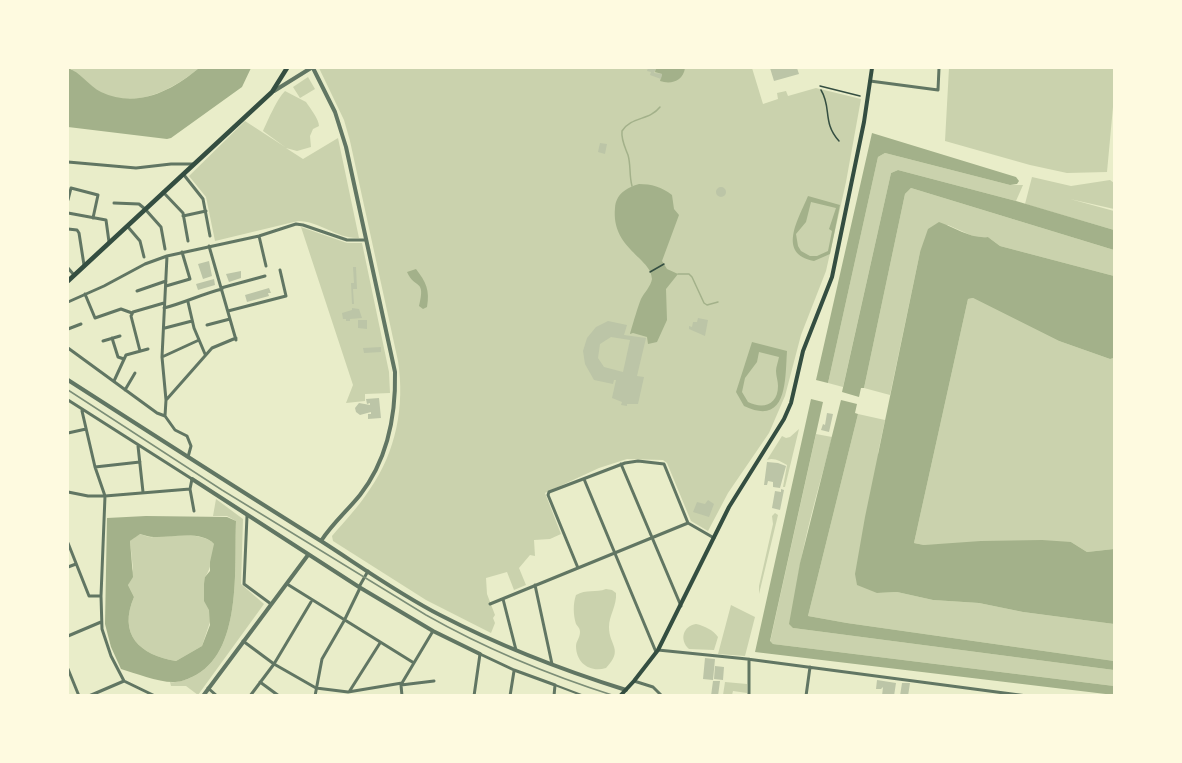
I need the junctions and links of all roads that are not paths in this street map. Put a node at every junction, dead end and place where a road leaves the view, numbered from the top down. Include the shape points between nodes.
1 (287, 68) edge
2 (312, 68) edge
3 (872, 68) edge
4 (939, 68) edge
5 (870, 81) junction
6 (272, 92) junction
7 (68, 162) edge
8 (194, 164) junction
9 (183, 174) junction
10 (163, 192) junction
11 (68, 200) edge
12 (114, 202) dead end
13 (145, 209) junction
14 (206, 211) junction
15 (68, 213) edge
16 (183, 216) junction
17 (93, 218) junction
18 (127, 225) junction
19 (68, 229) edge
20 (210, 236) dead end
21 (258, 236) junction
22 (366, 240) junction
23 (188, 241) dead end
24 (109, 242) junction
25 (209, 246) junction
26 (165, 249) dead end
27 (182, 252) junction
28 (167, 256) junction
29 (144, 257) dead end
30 (84, 265) junction
31 (266, 266) dead end
32 (68, 268) edge
33 (280, 270) dead end
34 (74, 275) junction
35 (265, 276) dead end
36 (68, 281) edge
37 (166, 281) junction
38 (166, 286) junction
39 (221, 288) junction
40 (137, 291) dead end
41 (85, 294) junction
42 (68, 302) edge
43 (188, 302) junction
44 (164, 306) junction
45 (228, 311) junction
46 (132, 313) junction
47 (230, 319) junction
48 (192, 321) junction
49 (81, 324) dead end
50 (207, 325) dead end
51 (164, 328) junction
52 (68, 329) edge
53 (120, 336) dead end
54 (112, 338) junction
55 (199, 340) junction
56 (103, 341) dead end
57 (68, 348) edge
58 (148, 348) dead end
59 (140, 351) junction
60 (206, 354) junction
61 (162, 357) junction
62 (124, 359) junction
63 (135, 373) dead end
64 (68, 380) edge
65 (114, 381) junction
66 (125, 390) junction
67 (68, 400) edge
68 (166, 400) junction
69 (82, 409) junction
70 (165, 416) junction
71 (86, 429) junction
72 (68, 433) edge
73 (138, 446) junction
74 (188, 457) junction
75 (140, 462) junction
76 (621, 464) junction
77 (95, 467) junction
78 (192, 479) junction
79 (584, 479) junction
80 (190, 489) junction
81 (68, 492) edge
82 (143, 492) junction
83 (105, 496) junction
84 (194, 511) dead end
85 (247, 516) junction
86 (688, 523) junction
87 (651, 537) junction
88 (714, 538) junction
89 (321, 541) junction
90 (68, 543) edge
91 (614, 552) junction
92 (309, 555) junction
93 (76, 564) junction
94 (68, 567) edge
95 (578, 568) junction
96 (368, 571) junction
97 (287, 584) junction
98 (535, 585) junction
99 (360, 587) junction
100 (101, 596) junction
101 (503, 599) junction
102 (312, 601) junction
103 (271, 604) junction
104 (490, 604) dead end
105 (681, 606) junction
106 (344, 621) junction
107 (101, 622) junction
108 (433, 631) junction
109 (68, 636) edge
110 (243, 641) junction
111 (380, 643) junction
112 (517, 651) junction
113 (657, 652) junction
114 (480, 654) junction
115 (749, 659) junction
116 (414, 663) junction
117 (274, 664) junction
118 (553, 666) junction
119 (810, 667) junction
120 (68, 669) edge
121 (514, 670) junction
122 (124, 681) junction
123 (434, 681) dead end
124 (634, 681) junction
125 (260, 682) junction
126 (402, 684) junction
127 (555, 686) junction
128 (208, 688) junction
129 (316, 688) junction
130 (626, 690) junction
131 (348, 692) junction
132 (1016, 695) edge
133 (79, 696) edge
134 (89, 696) edge
135 (155, 696) edge
136 (203, 696) edge
137 (218, 696) edge
138 (250, 696) edge
139 (279, 696) edge
140 (315, 696) edge
141 (402, 696) edge
142 (474, 696) edge
143 (510, 696) edge
144 (554, 696) edge
145 (584, 696) edge
146 (620, 696) edge
147 (663, 696) edge
148 (749, 696) edge
149 (807, 696) edge
150 (1027, 696) edge

1 - 6 main road
2 - 6 street
2 - 22 street via 341,128
3 - 5 main road
4 - 5 street via 938,90
5 - 88 main road via 832,277 805,345 791,403
6 - 8 main road
7 - 8 street via 136,168
8 - 9 main road
9 - 10 main road
9 - 14 street via 203,199
10 - 13 main road
10 - 16 street
11 - 17 street via 70,188 98,195
12 - 13 street via 139,204
13 - 18 main road
13 - 26 street via 161,227
14 - 16 street
14 - 20 street
15 - 17 street
16 - 23 street
17 - 24 street via 106,220
18 - 24 main road
18 - 29 street via 140,241
19 - 30 street via 79,233
21 - 22 street via 299,224 347,240
21 - 25 street
21 - 31 street
22 - 89 street via 395,372 394,411 389,439 372,477
24 - 30 main road
25 - 27 street
25 - 39 street
27 - 28 street
27 - 38 street via 190,279
28 - 37 street
28 - 41 street
30 - 34 main road
32 - 34 street
33 - 45 street via 286,296
34 - 36 main road
35 - 39 street
37 - 38 street
37 - 40 street
38 - 44 street
39 - 43 street
39 - 45 street
41 - 42 street
41 - 46 street via 95,318 121,309
43 - 44 street
43 - 48 street
44 - 46 street
44 - 51 street
45 - 47 street
46 - 59 street
47 - 50 street
47 - 60 street via 236,339
48 - 51 street
48 - 55 street
49 - 52 street
51 - 61 street
53 - 54 street
54 - 56 street
54 - 62 street via 118,357
55 - 60 street
55 - 61 street
57 - 65 street
58 - 59 street
59 - 62 street
60 - 68 street
61 - 68 street
62 - 65 street
63 - 66 street
64 - 74 street
65 - 66 street
66 - 70 street
67 - 69 street
68 - 70 street
69 - 71 street
69 - 73 street
70 - 74 street via 189,441
71 - 72 street
71 - 77 street
73 - 75 street
73 - 78 street
74 - 89 street
75 - 77 street
75 - 82 street
76 - 79 street
76 - 86 street via 664,464
76 - 87 street
77 - 83 street
78 - 80 street
78 - 85 street
79 - 91 street
79 - 95 street via 548,495
80 - 82 street
80 - 84 street
81 - 83 street
82 - 83 street
83 - 100 street
85 - 92 street
85 - 103 street via 244,584
86 - 87 street
86 - 88 street
87 - 91 street
87 - 105 street
88 - 105 main road
89 - 96 street
90 - 93 street
91 - 95 street
91 - 113 street
92 - 97 street
92 - 99 street
93 - 94 street
93 - 100 street via 89,596
95 - 98 street
96 - 99 street
96 - 112 street via 441,616
97 - 102 street
97 - 103 street
98 - 101 street
98 - 118 street
99 - 106 street
99 - 108 street
100 - 107 street
101 - 104 street
101 - 112 street
102 - 106 street
102 - 117 street
103 - 110 street
105 - 113 main road
106 - 111 street
106 - 129 street via 322,659
107 - 109 street
107 - 122 street via 111,656
108 - 114 street
108 - 116 street
110 - 117 street
110 - 128 street
111 - 116 street
111 - 131 street
112 - 118 street
113 - 115 street
113 - 124 main road
114 - 121 street
114 - 142 street
115 - 119 street
115 - 148 street
116 - 126 street
117 - 125 street
117 - 129 street
118 - 130 street
119 - 132 street
119 - 149 street
120 - 133 street
121 - 127 street
121 - 143 street
122 - 134 street
122 - 135 street
123 - 126 street
124 - 130 main road
124 - 147 street via 653,687
125 - 138 street
125 - 139 street
126 - 131 street
126 - 141 street
127 - 144 street
127 - 145 street
128 - 136 street
128 - 137 street
129 - 131 street
129 - 140 street
130 - 146 main road
132 - 150 street

